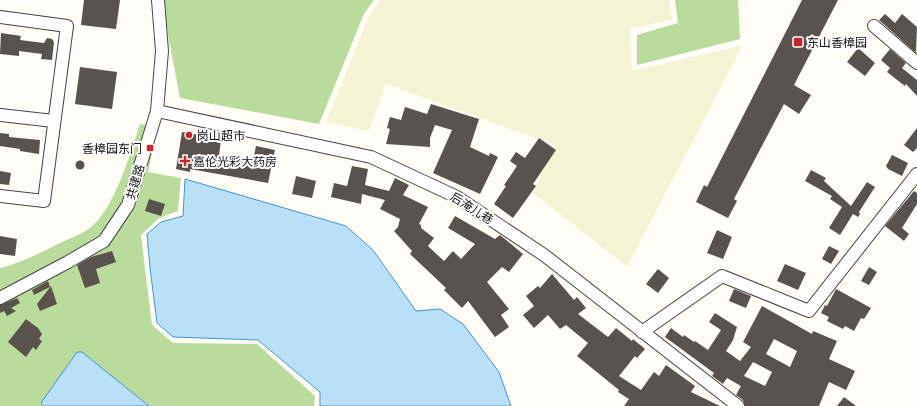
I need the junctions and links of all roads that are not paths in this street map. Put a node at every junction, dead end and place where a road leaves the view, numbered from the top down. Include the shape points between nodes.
1 (158, 0) edge
2 (0, 17) edge
3 (874, 26) dead end
4 (917, 63) edge
5 (157, 111) junction
6 (0, 115) edge
7 (54, 121) junction
8 (917, 174) edge
9 (0, 196) edge
10 (0, 298) edge
11 (642, 332) junction
12 (738, 406) edge

1 - 5 street, 共建路 via 162,51
2 - 7 street via 67,26
3 - 4 street
5 - 10 street, 共建路 via 128,205 104,241
5 - 11 street, 后淹儿巷 via 371,157 457,197 544,255
6 - 7 street
7 - 9 street via 44,201
8 - 11 street via 809,311 722,276
11 - 12 street, 后淹儿巷

